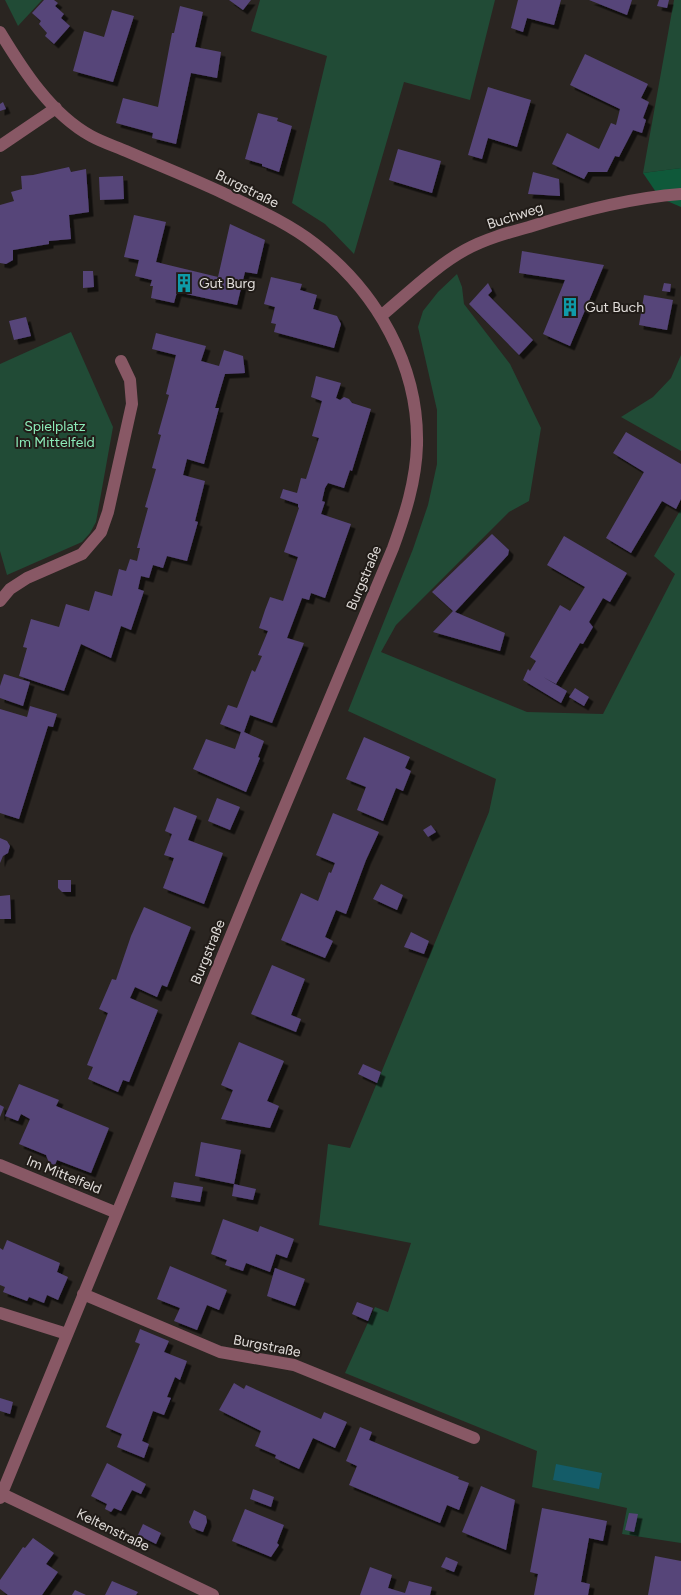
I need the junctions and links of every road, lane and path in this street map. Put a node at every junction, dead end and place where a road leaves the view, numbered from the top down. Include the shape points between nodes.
1 (0, 32) edge
2 (56, 108) junction
3 (0, 146) edge
4 (681, 194) edge
5 (381, 316) junction
6 (121, 361) dead end
7 (0, 601) edge
8 (0, 1165) edge
9 (117, 1213) junction
10 (84, 1294) junction
11 (0, 1313) edge
12 (67, 1334) junction
13 (474, 1438) dead end
14 (1, 1495) edge
15 (213, 1595) edge

1 - 2 street, Burgstraße via 33,82
2 - 3 street
2 - 5 street, Burgstraße via 91,136 222,192 291,228 341,267
4 - 5 street, Buchweg via 597,207 492,238 440,267
5 - 9 street, Burgstraße via 394,339 413,393 417,446 406,513
6 - 7 street via 130,380 132,404 101,532 82,554 27,578 10,589
8 - 9 street, Im Mittelfeld
9 - 10 street, Burgstraße
10 - 12 street, Burgstraße
10 - 13 street, Burgstraße via 220,1352 294,1364
11 - 12 street
12 - 14 street, Burgstraße
14 - 15 street, Keltenstraße

